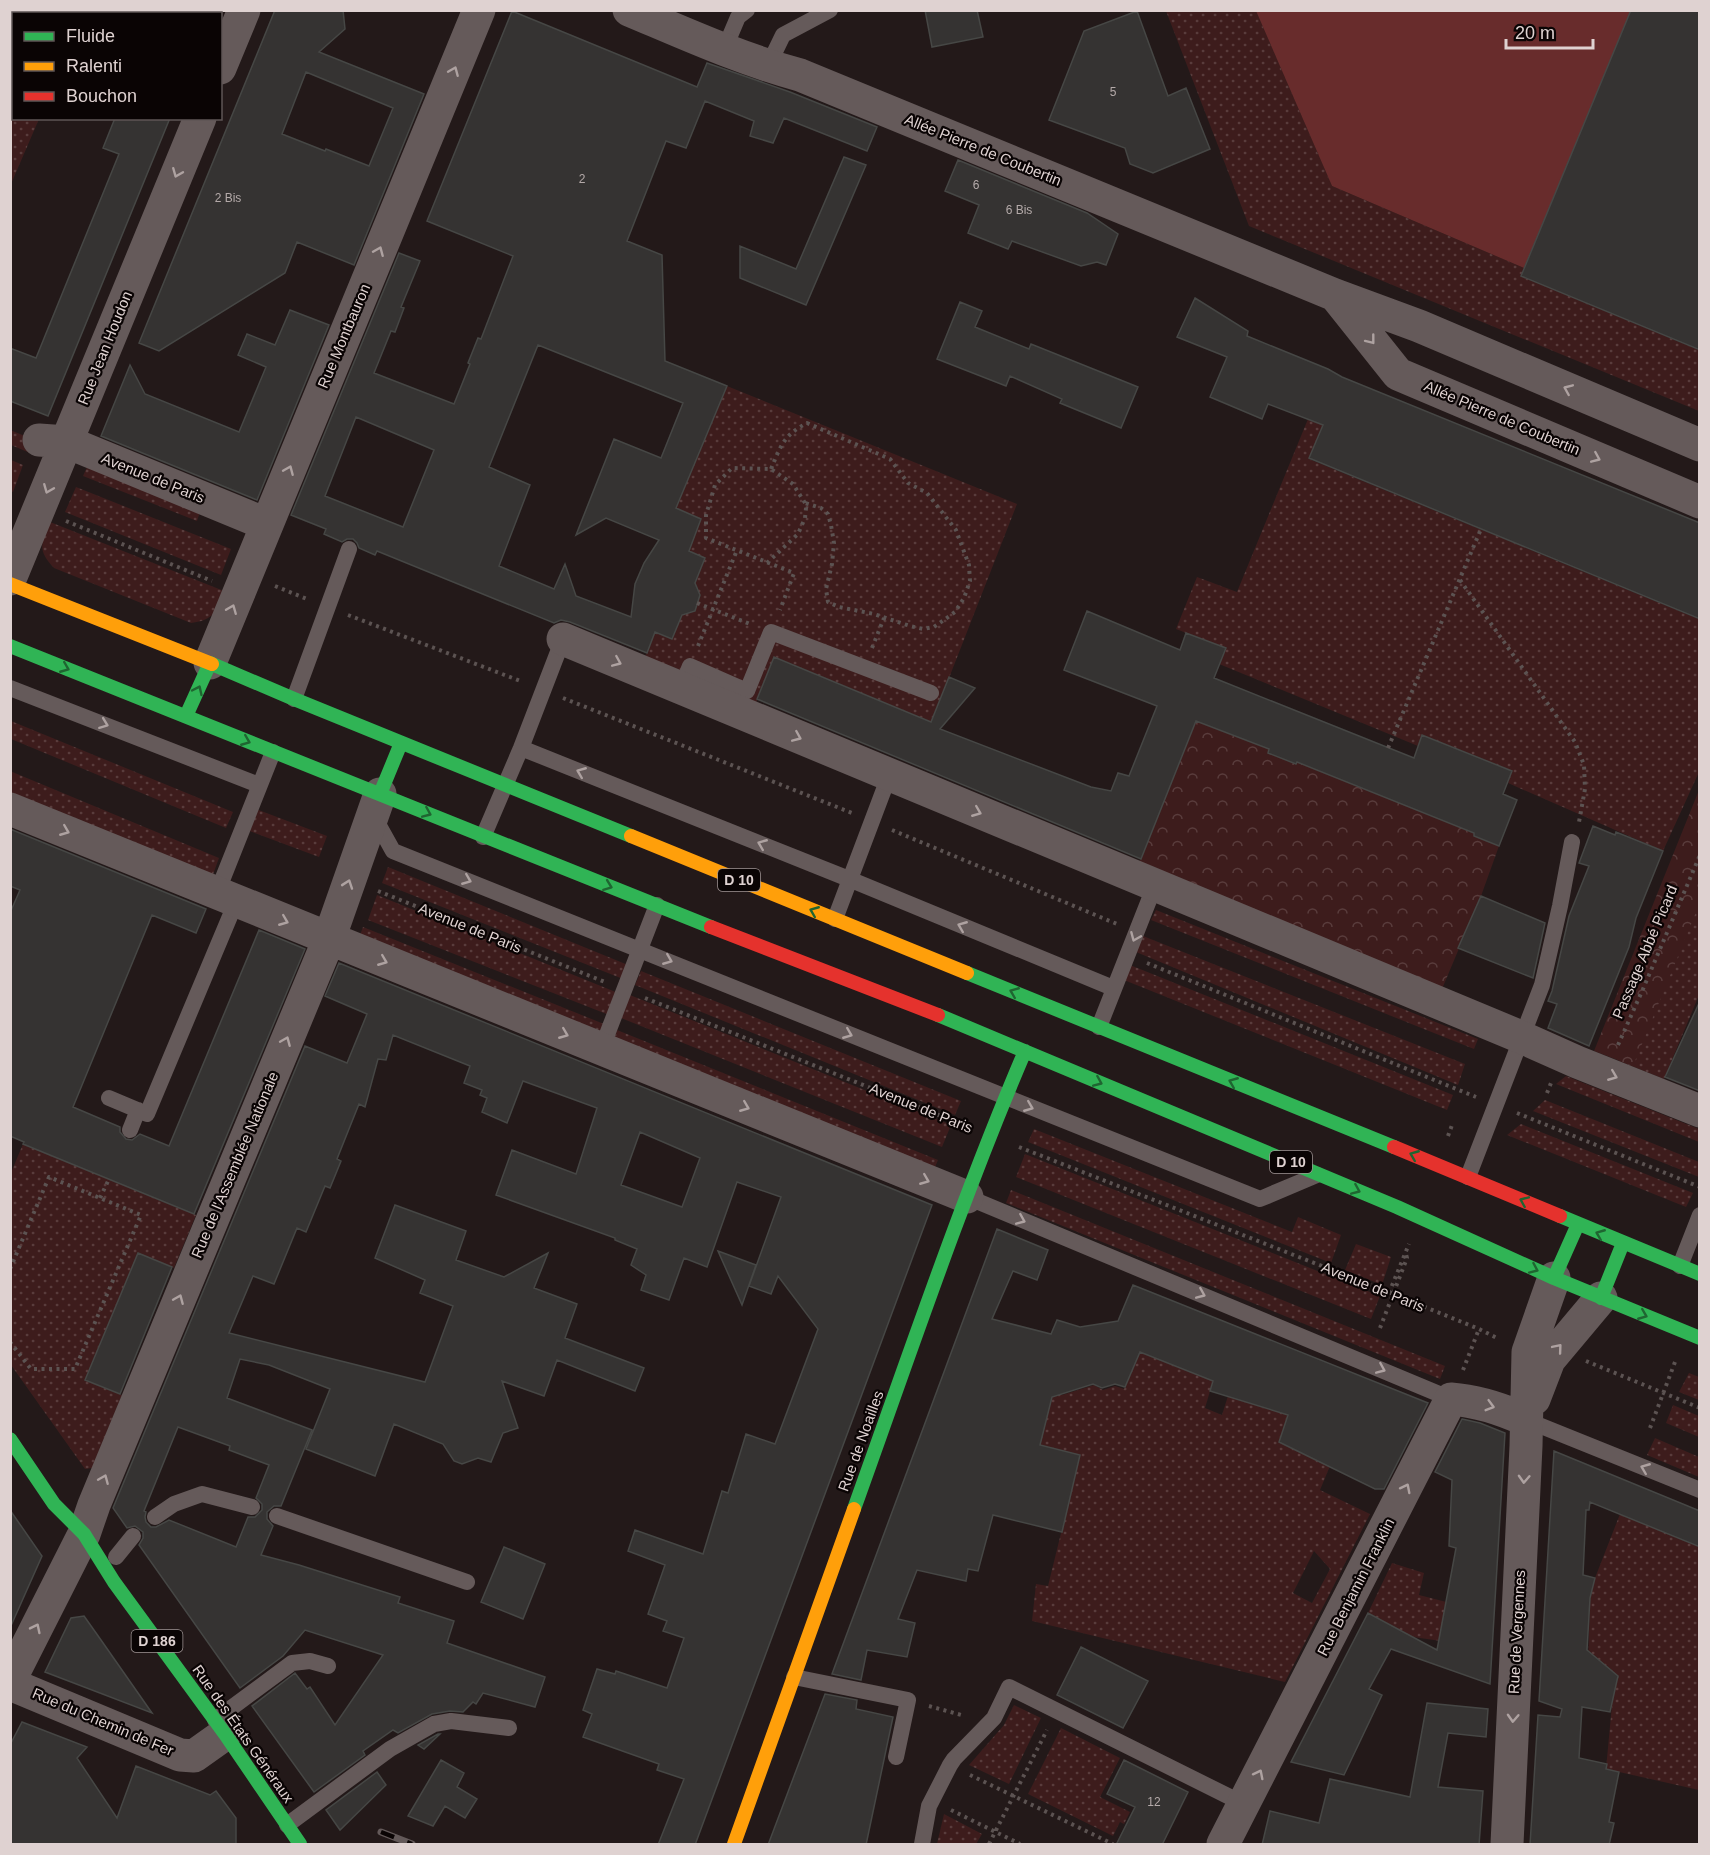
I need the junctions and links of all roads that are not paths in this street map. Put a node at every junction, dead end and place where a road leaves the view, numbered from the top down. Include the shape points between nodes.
1 (244, 10) edge
2 (479, 10) edge
3 (630, 10) edge
4 (747, 10) edge
5 (830, 10) edge
6 (724, 50) junction
7 (222, 63) edge
8 (768, 66) junction
9 (199, 120) edge
10 (1335, 294) junction
11 (52, 441) junction
12 (1700, 445) edge
13 (1700, 502) edge
14 (266, 524) junction
15 (349, 549) dead end
16 (10, 579) edge
17 (10, 584) edge
18 (563, 639) joint
19 (10, 646) edge
20 (210, 663) junction
21 (685, 677) junction
22 (10, 688) edge
23 (931, 693) dead end
24 (294, 699) junction
25 (186, 716) junction
26 (401, 743) junction
27 (521, 748) junction
28 (273, 752) junction
29 (889, 776) junction
30 (259, 785) junction
31 (506, 785) junction
32 (376, 804) junction
33 (10, 809) edge
34 (483, 837) junction
35 (1572, 842) road end
36 (849, 879) junction
37 (1155, 885) junction
38 (227, 898) junction
39 (657, 905) junction
40 (835, 919) junction
41 (329, 939) junction
42 (641, 950) junction
43 (1113, 988) junction
44 (1099, 1027) junction
45 (1521, 1036) junction
46 (1027, 1046) junction
47 (601, 1050) junction
48 (109, 1098) dead end
49 (1005, 1098) junction
50 (138, 1110) junction
51 (1700, 1111) edge
52 (130, 1130) dead end
53 (1318, 1174) junction
54 (1468, 1177) junction
55 (967, 1197) junction
56 (1700, 1215) edge
57 (1578, 1224) junction
58 (1623, 1243) junction
59 (1680, 1266) junction
60 (1700, 1274) edge
61 (1554, 1278) junction
62 (1601, 1298) junction
63 (1700, 1338) edge
64 (1451, 1399) junction
65 (1526, 1420) junction
66 (10, 1439) edge
67 (1700, 1490) edge
68 (252, 1507) dead end
69 (277, 1516) dead end
70 (155, 1517) dead end
71 (84, 1534) junction
72 (133, 1536) dead end
73 (116, 1557) dead end
74 (467, 1582) dead end
75 (328, 1666) dead end
76 (794, 1677) junction
77 (10, 1682) edge
78 (220, 1727) junction
79 (509, 1728) dead end
80 (896, 1757) dead end
81 (1233, 1798) junction
82 (287, 1825) junction
83 (300, 1845) edge
84 (734, 1845) edge
85 (922, 1845) edge
86 (1223, 1845) edge
87 (1507, 1845) edge

1 - 7 street
14 -> 2 street, Rue Montbauron
3 - 6 street, Allée Pierre de Coubertin
4 - 6 lane via 738,17
5 - 8 lane via 783,35
6 - 8 street, Allée Pierre de Coubertin
8 - 10 street, Allée Pierre de Coubertin via 800,75
9 -> 11 street, Rue Jean Houdon
12 -> 10 street, Allée Pierre de Coubertin
10 -> 13 street, Allée Pierre de Coubertin via 1398,374
11 - 14 street, Avenue de Paris
11 -> 16 street, Rue Jean Houdon
20 -> 14 street, Rue Montbauron
15 - 24 lane
17 - 20 main road, D 10
18 -> 21 street
18 - 27 lane
19 -> 25 main road, D 10
20 - 24 main road, D 10
25 -> 20 main road
21 - 23 lane via 747,691 771,632
21 -> 29 street
22 -> 30 lane
24 - 26 main road, D 10
25 -> 28 main road, D 10
26 - 31 main road, D 10
26 - 32 main road
27 - 31 lane
36 -> 27 lane
28 - 30 lane
28 - 32 main road, D 10
29 - 36 lane
29 -> 37 street
30 - 38 lane
31 - 34 lane
40 -> 31 main road, D 10
32 -> 34 main road, D 10
41 -> 32 street, Rue de l'Assemblée Nationale
32 -> 42 lane via 393,851
33 -> 38 street
34 -> 39 main road, D 10
35 - 45 lane via 1542,985
36 - 40 lane
43 -> 36 lane
37 -> 43 lane
37 - 45 street
38 -> 41 street
38 - 50 lane via 147,1114
39 - 42 lane
39 - 46 main road, D 10
44 -> 40 main road, D 10 via 1039,1008
41 -> 47 street
71 -> 41 street, Rue de l'Assemblée Nationale
42 - 47 lane
42 -> 49 lane
43 - 44 lane
54 -> 44 main road, D 10
45 -> 51 street
45 - 54 lane
46 - 49 main road, Rue de Noailles
46 -> 53 main road, D 10
47 -> 55 street
48 - 50 lane
49 -> 53 lane via 1260,1198
49 - 55 main road, Rue de Noailles
50 - 52 lane
53 -> 61 main road, D 10
57 -> 54 main road, D 10
55 -> 64 lane
55 - 76 main road, Rue de Noailles
56 - 59 lane
58 -> 57 main road, D 10
57 - 61 main road
58 - 59 main road, D 10
58 - 62 main road
59 - 60 main road, D 10
61 - 62 main road, D 10
61 - 65 street, Rue de Vergennes via 1528,1352
62 -> 63 main road, D 10
65 -> 62 street, Rue de Vergennes via 1549,1360
64 -> 65 street via 1507,1411
81 -> 64 street, Rue Benjamin Franklin
67 -> 65 lane
65 -> 87 street, Rue de Vergennes
66 - 71 main road, Rue des États Généraux / D 186 via 54,1504
68 - 70 lane via 202,1494 174,1504
69 - 74 lane
77 -> 71 street, Rue de l'Assemblée Nationale
71 - 78 main road, Rue des États Généraux / D 186 via 114,1582
72 - 73 lane
75 - 78 lane via 310,1661 292,1663
76 - 80 lane via 908,1700
76 - 84 main road, Rue de Noailles
77 - 78 street, Rue du Chemin de Fer via 180,1755 194,1756
78 - 82 main road, Rue des États Généraux / D 186
79 - 82 lane via 451,1721 434,1724 390,1749
81 - 85 lane via 1009,1687 994,1718 950,1765 932,1800
81 - 86 street, Rue Benjamin Franklin
82 - 83 main road, Rue des États Généraux / D 186

